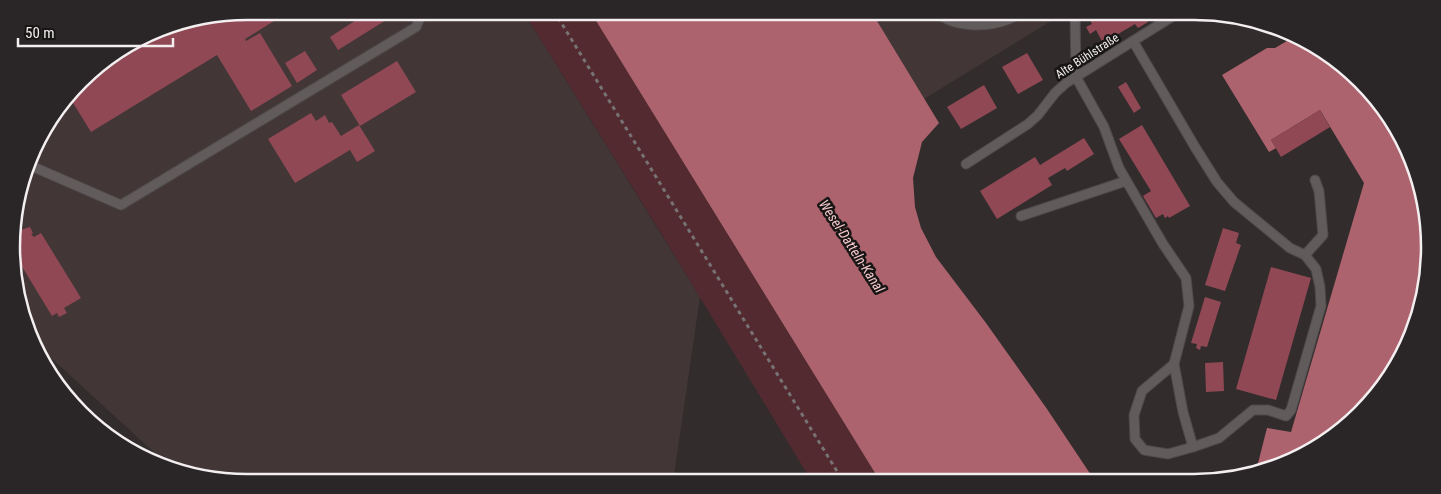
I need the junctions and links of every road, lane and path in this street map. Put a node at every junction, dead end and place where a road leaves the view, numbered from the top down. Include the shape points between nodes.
1 (419, 20) edge
2 (560, 20) edge
3 (949, 20) edge
4 (1006, 20) edge
5 (1075, 20) edge
6 (1167, 20) edge
7 (1133, 41) junction
8 (1076, 77) junction
9 (966, 164) dead end
10 (34, 167) edge
11 (1315, 180) dead end
12 (1126, 181) junction
13 (1021, 216) dead end
14 (1305, 255) junction
15 (1174, 364) junction
16 (1193, 447) junction
17 (838, 474) edge

1 - 10 lane via 416,27 121,205
2 - 17 path
3 - 4 lane via 962,24 989,24
5 - 8 lane
6 - 7 lane, Alte Bühlstraße
7 - 8 lane, Alte Bühlstraße
7 - 14 lane via 1217,182 1234,202 1274,236
8 - 9 lane, Alte Bühlstraße via 1054,93 1028,124
8 - 12 lane via 1104,126
11 - 14 lane via 1323,235
12 - 13 lane
12 - 15 lane via 1186,278 1189,306
14 - 16 lane via 1316,270 1321,306 1291,410 1286,416 1268,410 1253,410 1219,438
15 - 16 lane
15 - 16 lane via 1142,391 1134,414 1134,439 1144,450 1168,454

